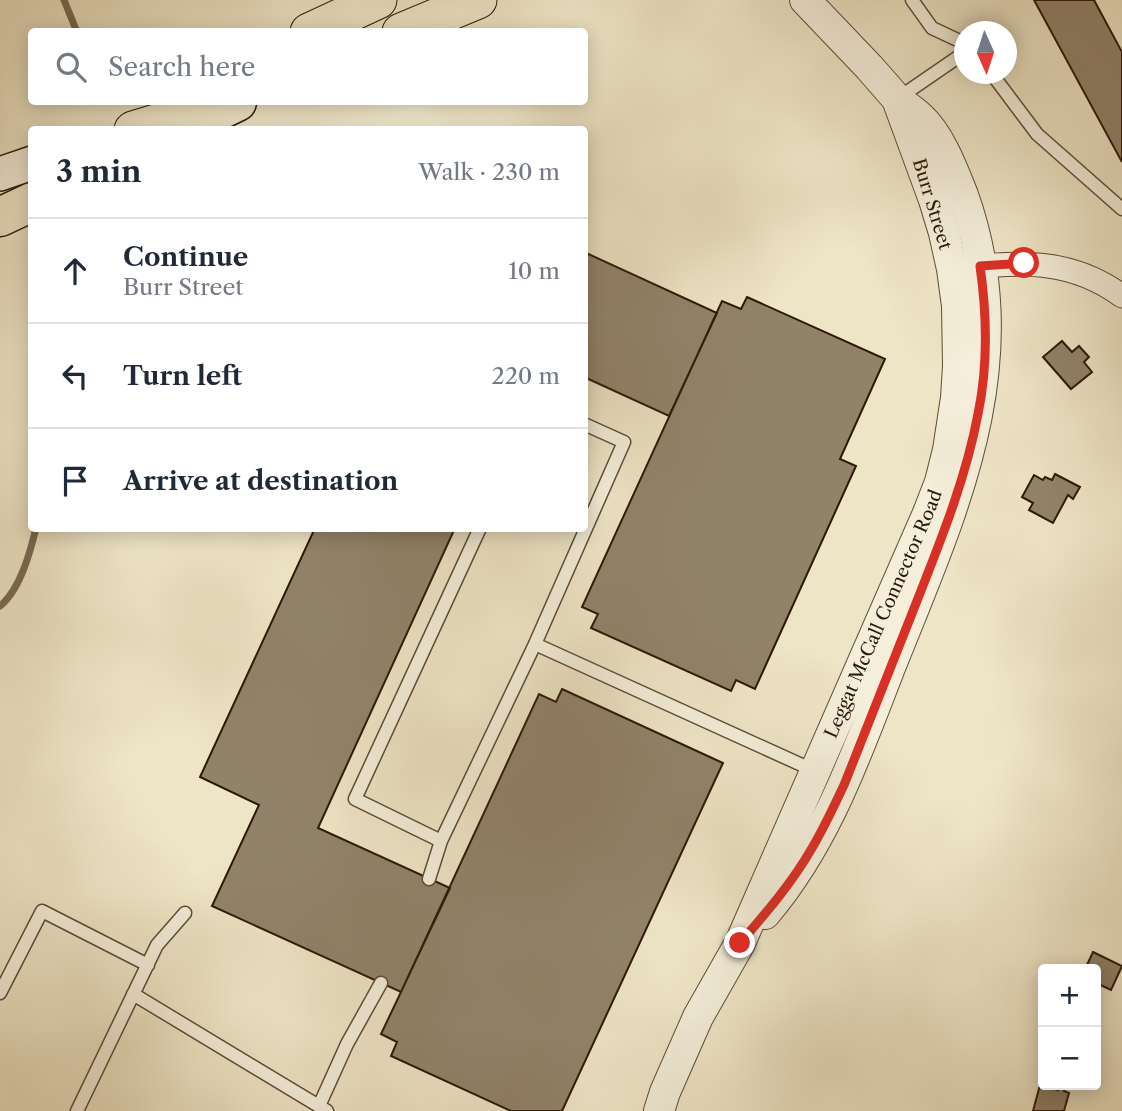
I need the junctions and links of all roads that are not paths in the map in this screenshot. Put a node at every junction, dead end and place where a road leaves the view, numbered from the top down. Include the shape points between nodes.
1 (378, 0) edge
2 (478, 0) edge
3 (805, 0) edge
4 (912, 0) edge
5 (318, 28) edge
6 (411, 28) edge
7 (954, 38) edge
8 (954, 60) edge
9 (1000, 84) edge
10 (897, 99) junction
11 (154, 105) edge
12 (215, 105) edge
13 (231, 105) edge
14 (115, 126) edge
15 (146, 126) edge
16 (188, 126) edge
17 (28, 164) edge
18 (0, 174) edge
19 (28, 204) edge
20 (1122, 209) edge
21 (0, 217) edge
22 (966, 267) junction
23 (1121, 295) edge
24 (588, 426) edge
25 (588, 524) edge
26 (478, 532) edge
27 (584, 532) edge
28 (535, 644) junction
29 (830, 778) junction
30 (441, 841) junction
31 (429, 878) dead end
32 (185, 913) dead end
33 (148, 965) junction
34 (381, 983) dead end
35 (0, 993) edge
36 (133, 994) junction
37 (323, 1109) edge
38 (77, 1111) edge
39 (659, 1111) edge

1 - 5 main road
2 - 6 main road
3 - 10 street, Burr Street
4 - 7 lane via 932,28
8 - 10 lane
9 - 20 lane via 1037,134
10 - 22 street, Burr Street via 937,211
11 - 14 main road
12 - 15 main road
13 - 16 highway
17 - 18 main road
19 - 21 highway
22 - 23 street via 1050,265 1098,281
22 - 29 street, Leggat McCall Connector Road via 957,306 953,424 940,482
24 - 25 lane via 624,442
26 - 30 lane via 355,799
27 - 28 lane
28 - 29 lane
28 - 30 lane
29 - 39 street, Leggat McCall Connector Road via 698,1017
30 - 31 lane
32 - 33 lane
33 - 35 lane via 42,911
33 - 36 lane
34 - 37 lane via 347,1044
36 - 37 lane
36 - 38 lane

